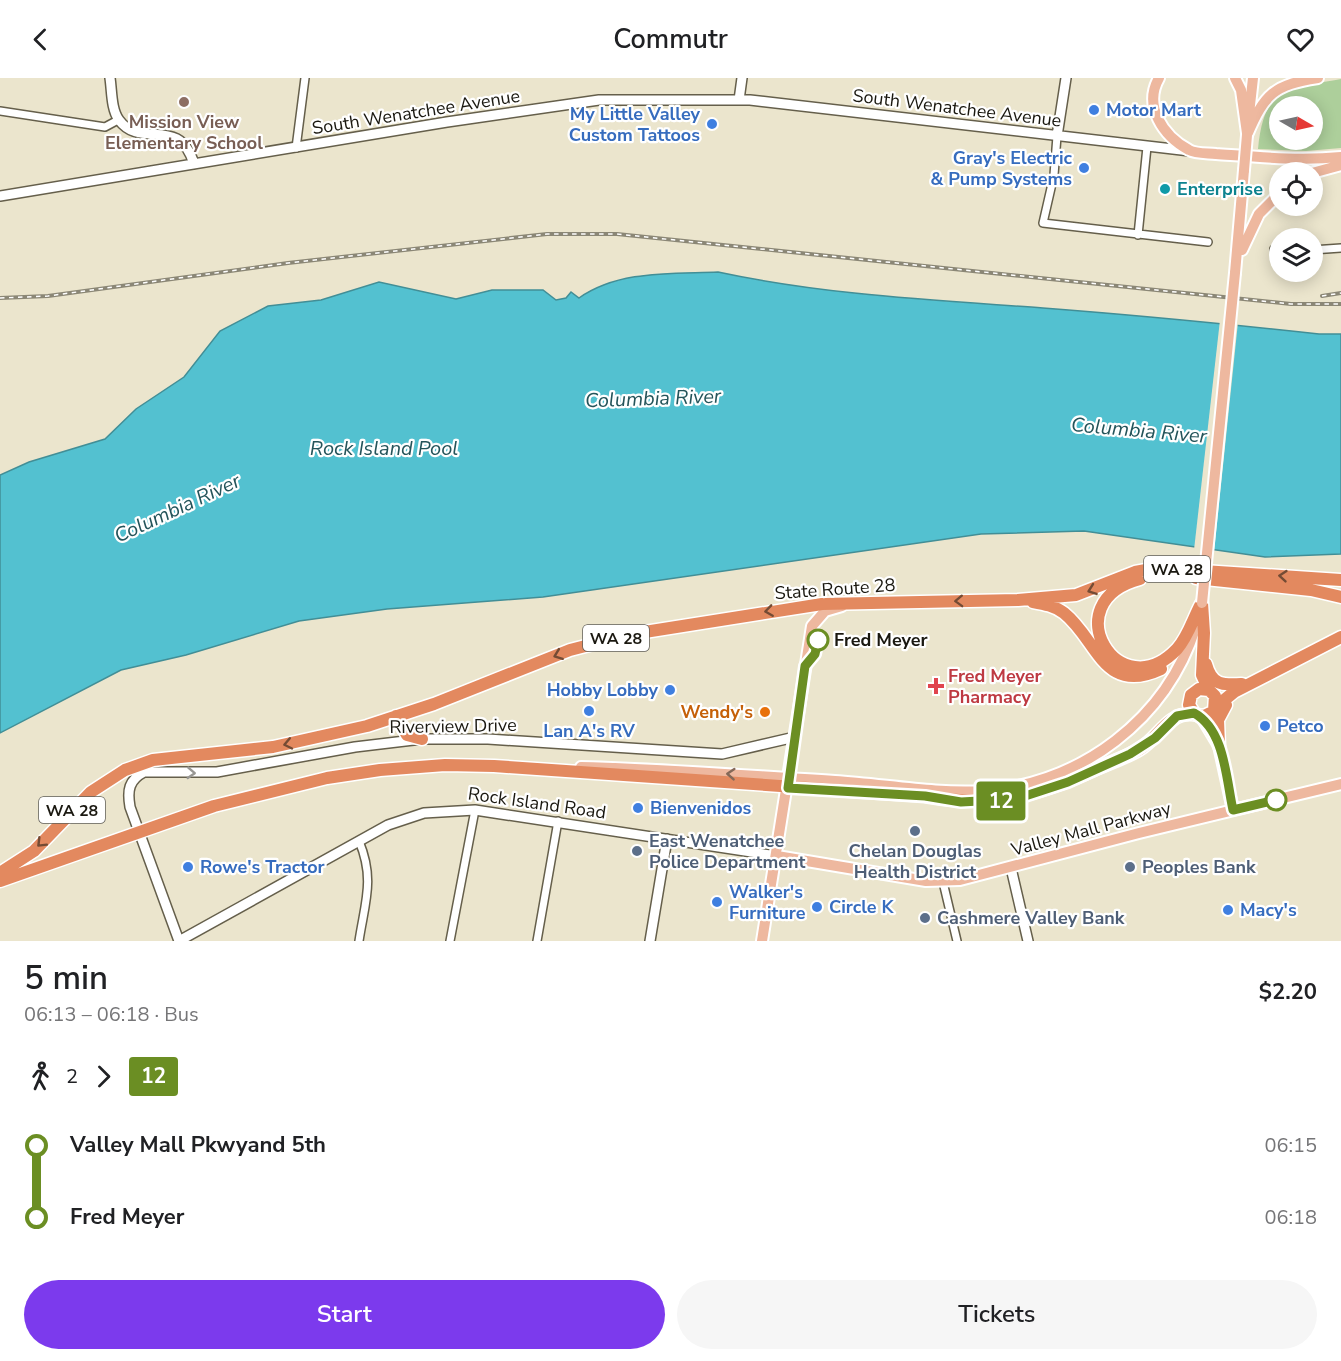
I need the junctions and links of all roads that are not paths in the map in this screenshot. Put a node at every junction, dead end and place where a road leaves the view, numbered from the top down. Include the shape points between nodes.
1 (110, 78) edge
2 (305, 78) edge
3 (742, 78) edge
4 (1066, 78) edge
5 (1159, 78) edge
6 (1235, 78) edge
7 (1253, 78) edge
8 (1318, 78) edge
9 (739, 100) junction
10 (0, 111) edge
11 (118, 120) junction
12 (1247, 135) junction
13 (1057, 136) junction
14 (1147, 147) junction
15 (296, 148) junction
16 (1190, 151) junction
17 (1341, 157) edge
18 (194, 164) junction
19 (1341, 165) edge
20 (1323, 170) edge
21 (0, 196) edge
22 (1269, 204) edge
23 (1138, 235) junction
24 (1208, 242) dead end
25 (1341, 248) edge
26 (1323, 249) edge
27 (1235, 273) junction
28 (1341, 580) edge
29 (1341, 597) edge
30 (1018, 600) junction
31 (1202, 603) junction
32 (848, 604) junction
33 (1341, 637) edge
34 (1203, 650) junction
35 (1250, 684) junction
36 (1210, 691) junction
37 (1234, 692) junction
38 (1215, 708) junction
39 (1197, 715) junction
40 (396, 716) junction
41 (403, 729) junction
42 (795, 737) junction
43 (423, 739) junction
44 (398, 742) junction
45 (1217, 742) junction
46 (153, 760) junction
47 (1087, 766) junction
48 (134, 777) junction
49 (788, 783) junction
50 (1341, 784) edge
51 (475, 810) junction
52 (1233, 810) junction
53 (558, 821) junction
54 (138, 833) junction
55 (667, 839) junction
56 (359, 841) junction
57 (777, 856) junction
58 (1011, 868) junction
59 (0, 873) edge
60 (0, 881) edge
61 (943, 882) junction
62 (179, 941) edge
63 (358, 941) edge
64 (450, 941) edge
65 (537, 941) edge
66 (650, 941) edge
67 (762, 941) edge
68 (957, 941) edge
69 (1028, 941) edge

1 - 11 main road
2 - 15 street
3 - 9 main road
4 - 13 main road
5 - 16 main road via 1153,92 1154,113 1164,129
6 - 12 main road via 1241,90
7 - 12 main road
8 - 12 main road via 1291,82 1277,89 1260,108
9 - 13 main road, South Wenatchee Avenue
9 - 15 main road, South Wenatchee Avenue via 599,100
10 - 11 street via 105,127
11 - 18 main road via 137,131 178,138 185,143
12 - 27 main road, bridge
13 - 14 main road, South Wenatchee Avenue
13 - 23 street via 1054,176 1043,223
14 - 16 main road, South Wenatchee Avenue
14 - 23 street
15 - 18 main road, South Wenatchee Avenue
16 - 17 main road, South Wenatchee Avenue via 1273,158
18 - 21 main road, South Wenatchee Avenue
19 - 20 main road
22 - 27 main road via 1244,240
23 - 24 street
25 - 26 street
27 - 31 main road, bridge
28 -> 30 highway, State Route 28 / WA 28 via 1157,568 1135,572 1076,595
29 - 31 highway via 1311,590 1150,576 1132,581 1109,597 1099,612 1098,637 1106,652 1120,663 1136,667 1155,664 1181,644
30 - 31 highway via 1043,603 1059,610 1106,666 1135,676 1153,672 1177,658
30 -> 32 highway, State Route 28 / WA 28
31 - 34 highway
31 - 47 main road via 1196,647 1172,692 1134,734
32 -> 40 highway, State Route 28 / WA 28 via 740,615 632,634 570,650
32 - 42 main road via 825,611 813,626
33 - 35 highway
34 - 35 highway via 1216,682 1225,686
34 - 36 highway via 1202,675
35 - 37 highway
35 - 45 highway via 1219,714
36 - 37 highway
36 - 38 highway
36 - 39 highway via 1199,689 1191,695 1189,705
37 - 38 highway
38 - 39 highway
38 - 45 main road
39 - 45 main road
39 - 47 highway via 1177,716 1140,748
40 - 41 highway
40 -> 46 highway, State Route 28 / WA 28 via 345,732 273,747
41 - 43 highway via 410,736
41 - 44 highway via 403,739
42 - 43 main road, Riverview Drive via 722,754 488,739
42 - 49 main road
43 - 44 main road, Riverview Drive
48 -> 44 main road, Riverview Drive via 151,771 217,772
45 - 52 main road
46 - 48 highway
46 -> 59 highway, WA 28 via 99,785 34,851
47 - 49 main road via 1034,782 984,790
47 - 49 highway via 1016,799 971,802
48 - 54 main road via 128,798
49 - 54 highway via 494,766 416,766 327,778 214,806
49 - 57 main road
50 - 52 main road, Valley Mall Parkway
51 - 53 main road, Rock Island Road
51 - 56 main road, Rock Island Road via 424,813 388,825
51 - 64 street
52 - 58 main road, Valley Mall Parkway
53 - 55 main road, Rock Island Road
53 - 65 street
54 - 60 highway
54 - 62 main road
55 - 57 main road, Rock Island Road
55 - 66 main road
56 - 62 main road, Rock Island Road
56 - 63 street via 370,878
57 - 61 main road, Valley Mall Parkway
57 - 67 main road
58 - 61 main road, Valley Mall Parkway
58 - 69 main road
61 - 68 street

